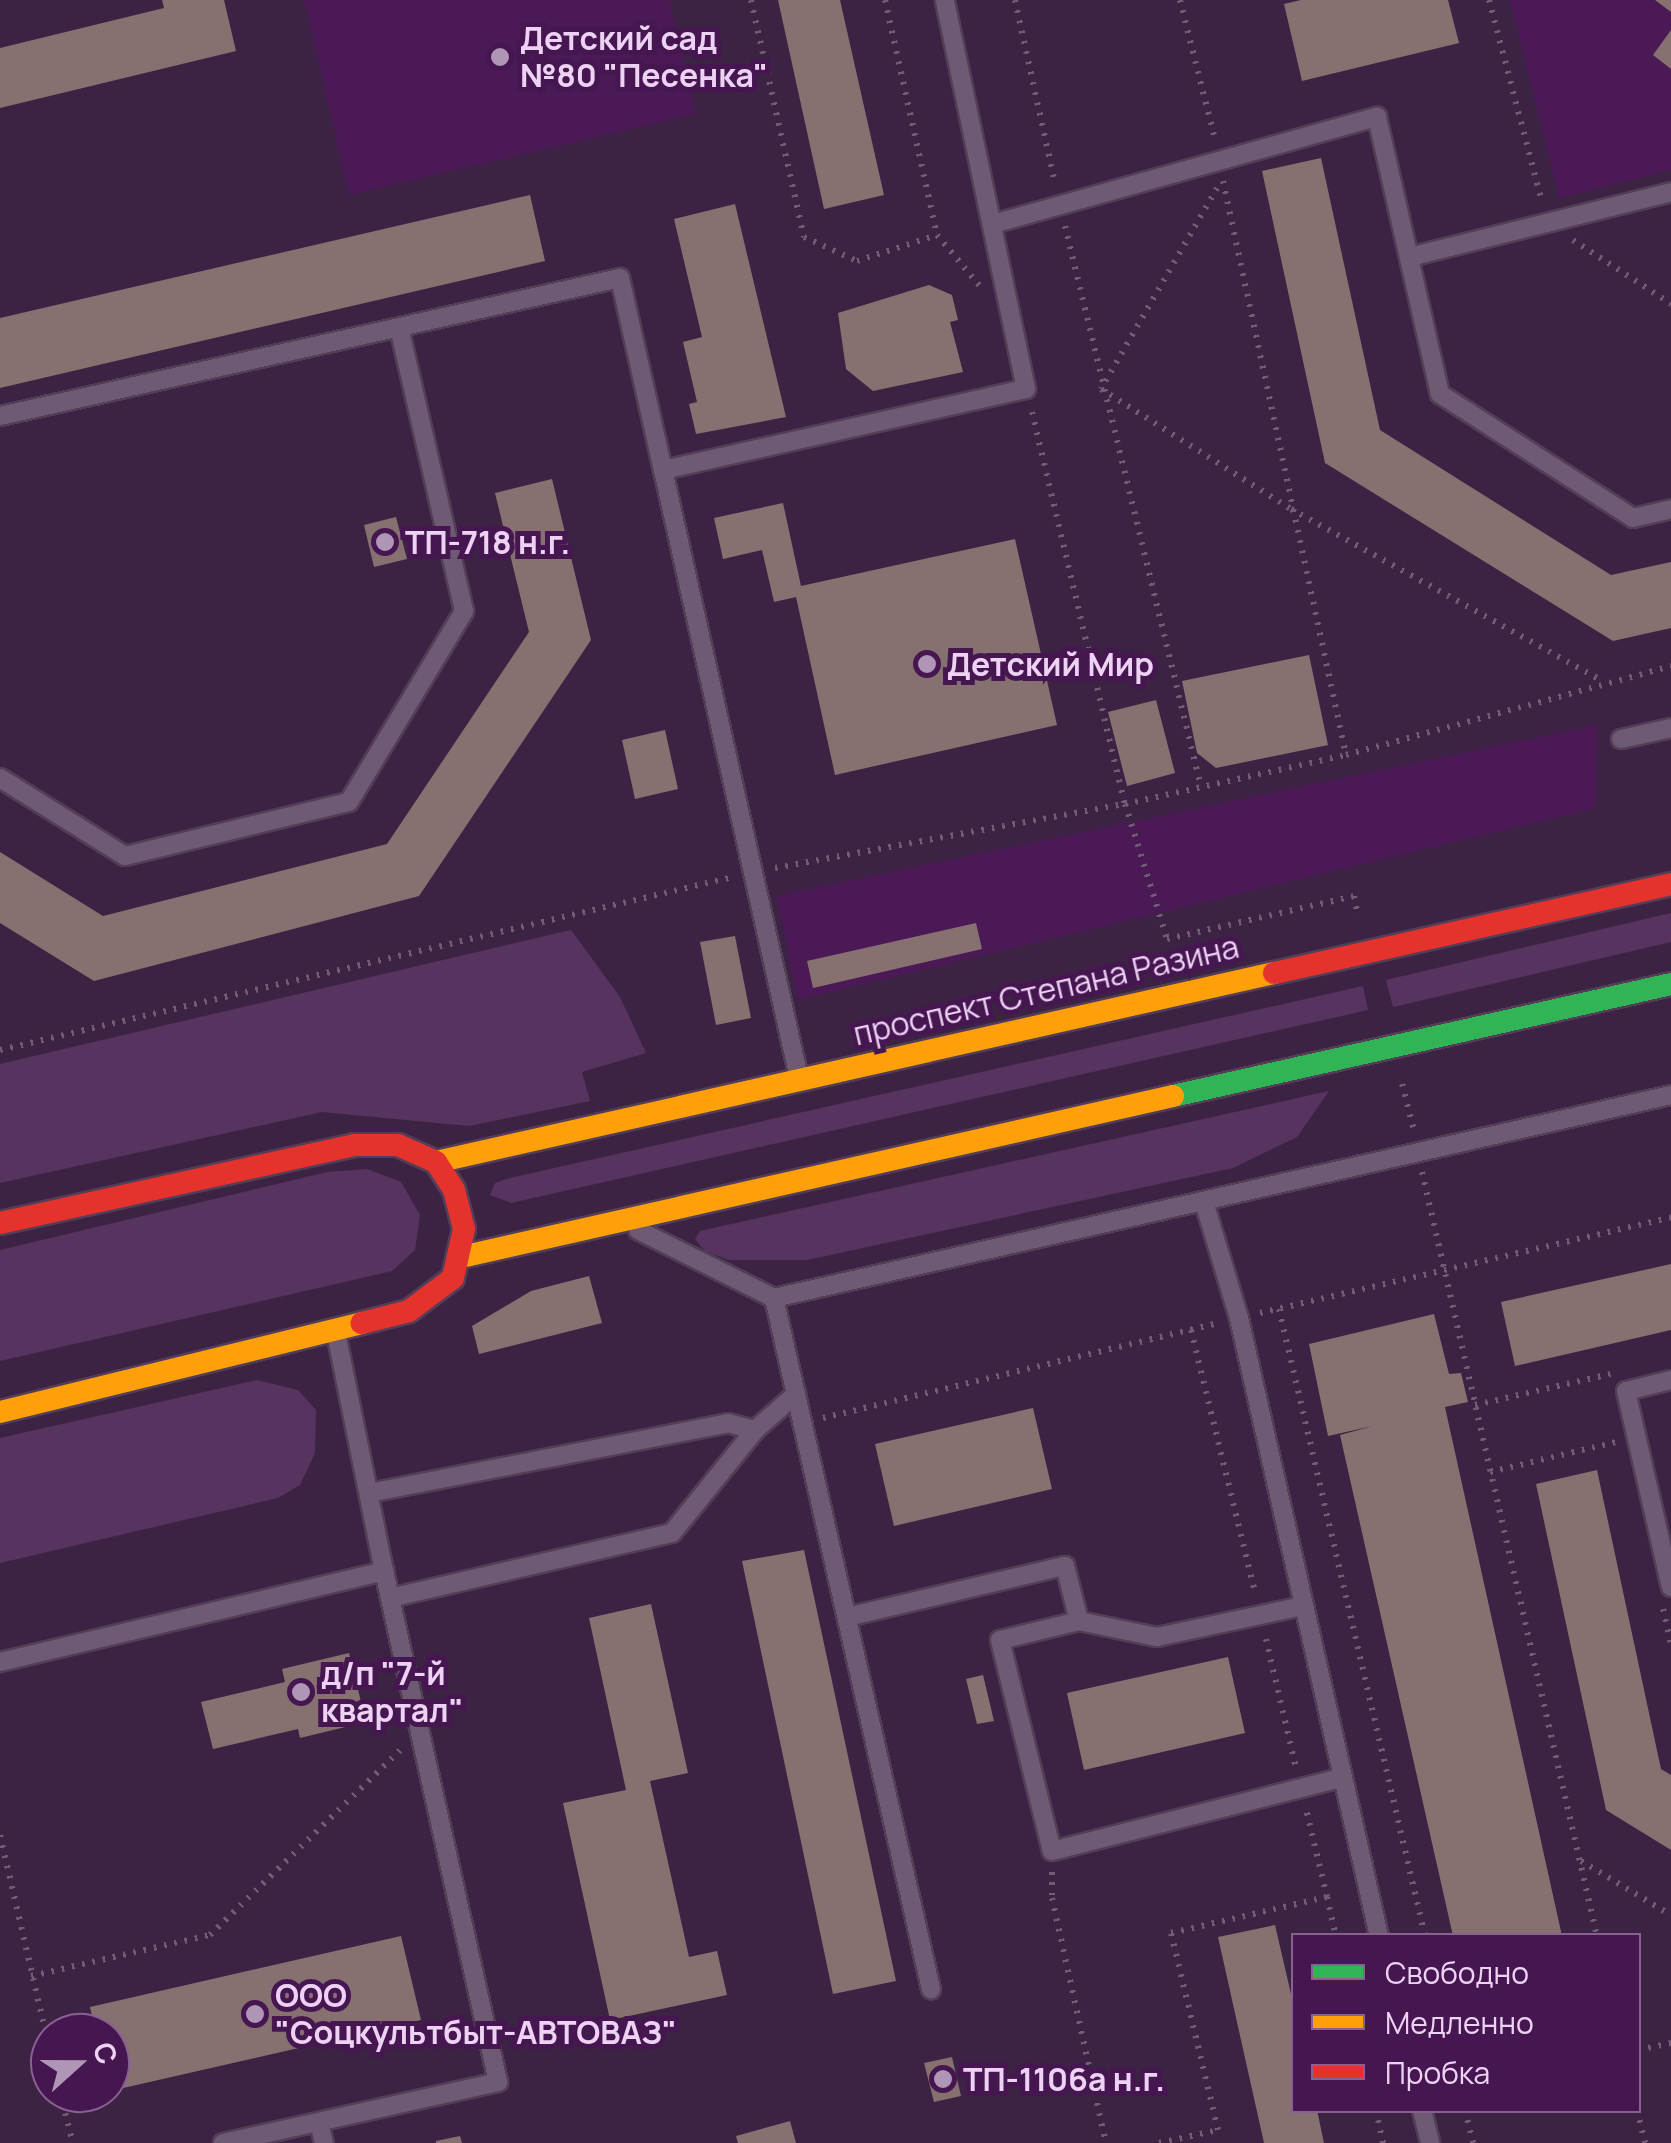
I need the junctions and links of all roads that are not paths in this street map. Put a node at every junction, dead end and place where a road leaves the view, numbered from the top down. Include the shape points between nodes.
1 (944, 0) edge
2 (1671, 192) edge
3 (993, 224) junction
4 (1409, 256) junction
5 (399, 328) junction
6 (0, 416) edge
7 (663, 470) junction
8 (1671, 509) edge
9 (1671, 728) edge
10 (1621, 738) dead end
11 (0, 778) edge
12 (1671, 884) edge
13 (1671, 984) edge
14 (800, 1078) junction
15 (1671, 1095) edge
16 (436, 1162) junction
17 (1204, 1205) junction
18 (620, 1221) junction
19 (0, 1223) edge
20 (461, 1257) junction
21 (774, 1298) junction
22 (336, 1333) junction
23 (1671, 1380) edge
24 (796, 1394) junction
25 (0, 1412) edge
26 (755, 1430) junction
27 (369, 1493) junction
28 (384, 1571) junction
29 (1665, 1587) edge
30 (390, 1598) junction
31 (1303, 1606) junction
32 (847, 1617) junction
33 (1078, 1621) junction
34 (0, 1662) edge
35 (1340, 1778) junction
36 (1378, 1933) edge
37 (932, 1989) dead end
38 (1423, 2113) edge
39 (319, 2122) junction
40 (223, 2143) edge
41 (324, 2143) edge
42 (1430, 2143) edge

1 - 3 lane
2 - 4 lane
3 - 4 lane via 1221,170 1377,117
3 - 7 lane via 1026,390
4 - 8 lane via 1440,394 1634,518
5 - 6 lane
5 - 7 lane via 620,278
5 - 11 lane via 464,611 349,802 126,856
7 - 14 lane
9 - 10 lane
12 - 14 main road, проспект Степана Разина
13 - 18 main road
14 - 16 main road, проспект Степана Разина
15 - 17 lane
16 - 19 main road via 398,1144 354,1145
16 - 20 main road via 454,1190 464,1229
17 - 21 lane
17 - 31 lane via 1238,1318
18 - 20 main road
18 - 21 lane
20 - 22 main road via 453,1278 434,1297
21 - 24 lane
22 - 25 main road
22 - 27 lane
23 - 29 lane via 1626,1391
24 - 26 lane
24 - 32 lane
26 - 27 lane via 728,1423
26 - 30 lane via 672,1533
27 - 28 lane
28 - 30 lane
28 - 34 lane
30 - 39 lane via 498,2082
31 - 33 lane via 1158,1637
31 - 35 lane
32 - 33 lane via 1064,1566
32 - 37 lane
33 - 35 lane via 1000,1640 1052,1851
35 - 36 lane
38 - 42 lane
39 - 40 lane
39 - 41 lane

